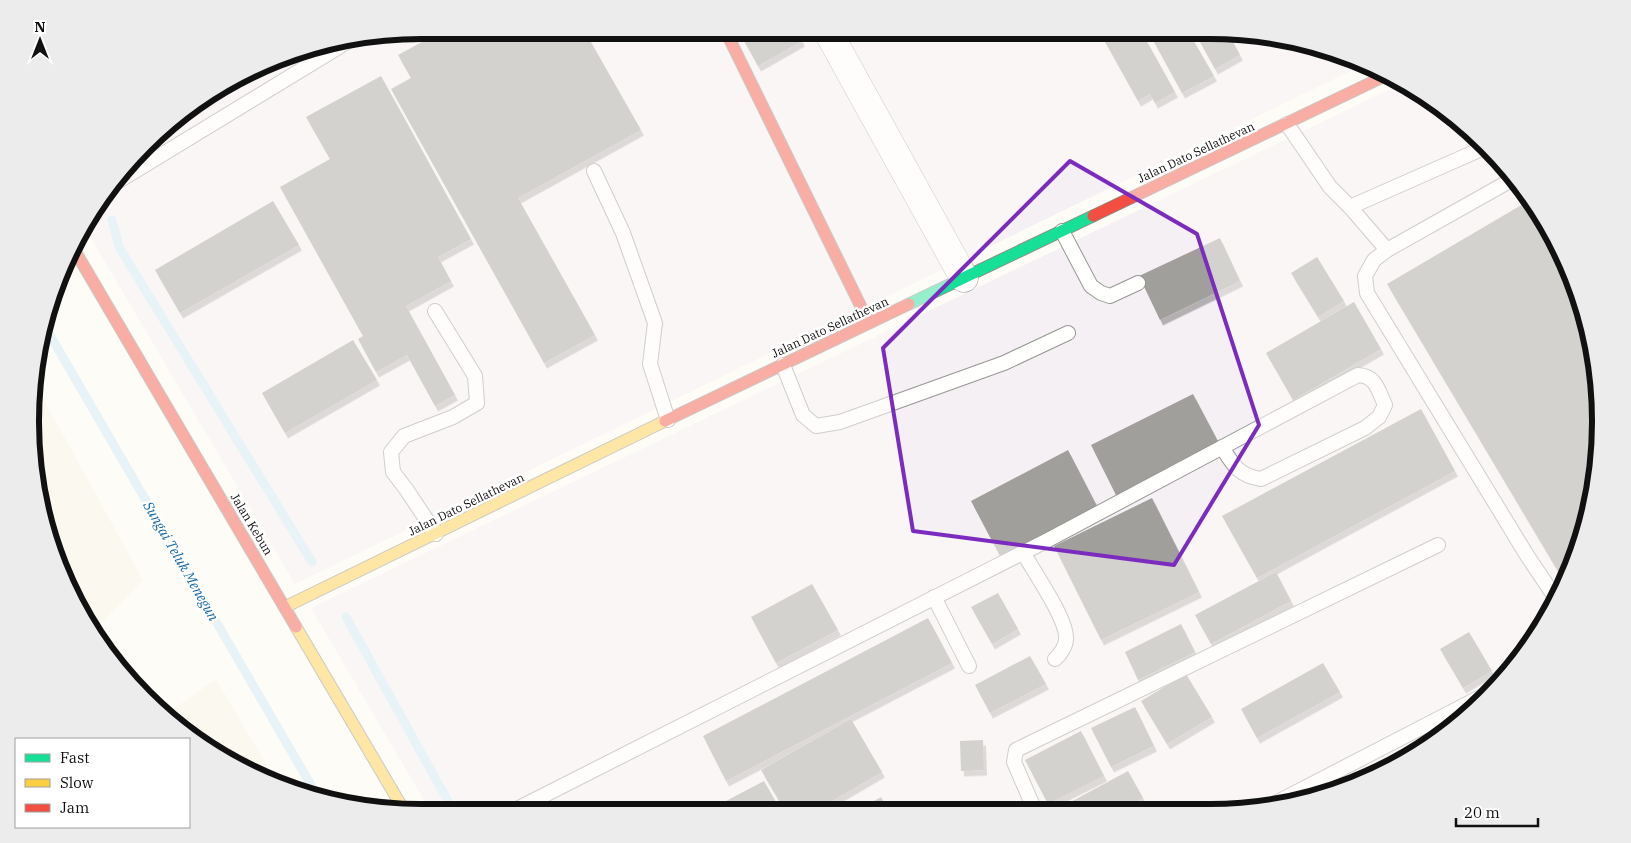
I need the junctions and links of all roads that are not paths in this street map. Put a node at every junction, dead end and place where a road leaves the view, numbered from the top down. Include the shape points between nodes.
1 (729, 39) edge
2 (832, 39) edge
3 (335, 49) edge
4 (1380, 78) edge
5 (1287, 124) junction
6 (1478, 149) edge
7 (594, 171) dead end
8 (129, 174) edge
9 (1508, 182) edge
10 (1350, 207) junction
11 (1062, 231) junction
12 (1387, 250) junction
13 (77, 255) edge
14 (959, 270) junction
15 (1138, 283) dead end
16 (435, 311) dead end
17 (870, 323) junction
18 (1068, 333) dead end
19 (783, 365) junction
20 (668, 420) junction
21 (1222, 447) junction
22 (436, 534) junction
23 (1438, 546) dead end
24 (1023, 552) junction
25 (1552, 593) edge
26 (934, 597) junction
27 (285, 606) junction
28 (1055, 659) dead end
29 (969, 666) dead end
30 (1468, 703) edge
31 (1290, 796) edge
32 (400, 803) edge
33 (527, 804) edge
34 (1032, 804) edge

1 - 17 street
2 - 14 street
3 - 8 lane
4 - 5 street, Jalan Dato Sellathevan
5 - 10 lane via 1330,187
5 - 11 street, Jalan Dato Sellathevan
6 - 10 lane
7 - 20 lane via 622,233 655,323 650,364
9 - 12 lane
10 - 12 lane
11 - 14 street, Jalan Dato Sellathevan
11 - 15 lane via 1091,286 1101,294 1110,296
12 - 25 lane via 1374,260 1365,276 1367,292
13 - 27 street, Jalan Kebun
14 - 17 street, Jalan Dato Sellathevan
16 - 22 lane via 475,376 477,403 453,417 404,436 391,452 393,472
17 - 19 street, Jalan Dato Sellathevan
18 - 19 lane via 1004,363 840,422 816,426 804,415
19 - 20 street, Jalan Dato Sellathevan
20 - 22 street, Jalan Dato Sellathevan
21 - 21 lane via 1233,464 1249,477 1261,479 1365,428 1379,417 1385,405 1373,380 1358,375
21 - 24 lane
22 - 27 street, Jalan Dato Sellathevan
23 - 34 lane via 1016,750 1014,762
24 - 26 lane
24 - 28 lane via 1064,624 1066,640
26 - 29 lane
26 - 33 lane
27 - 32 street, Jalan Kebun
30 - 31 lane

